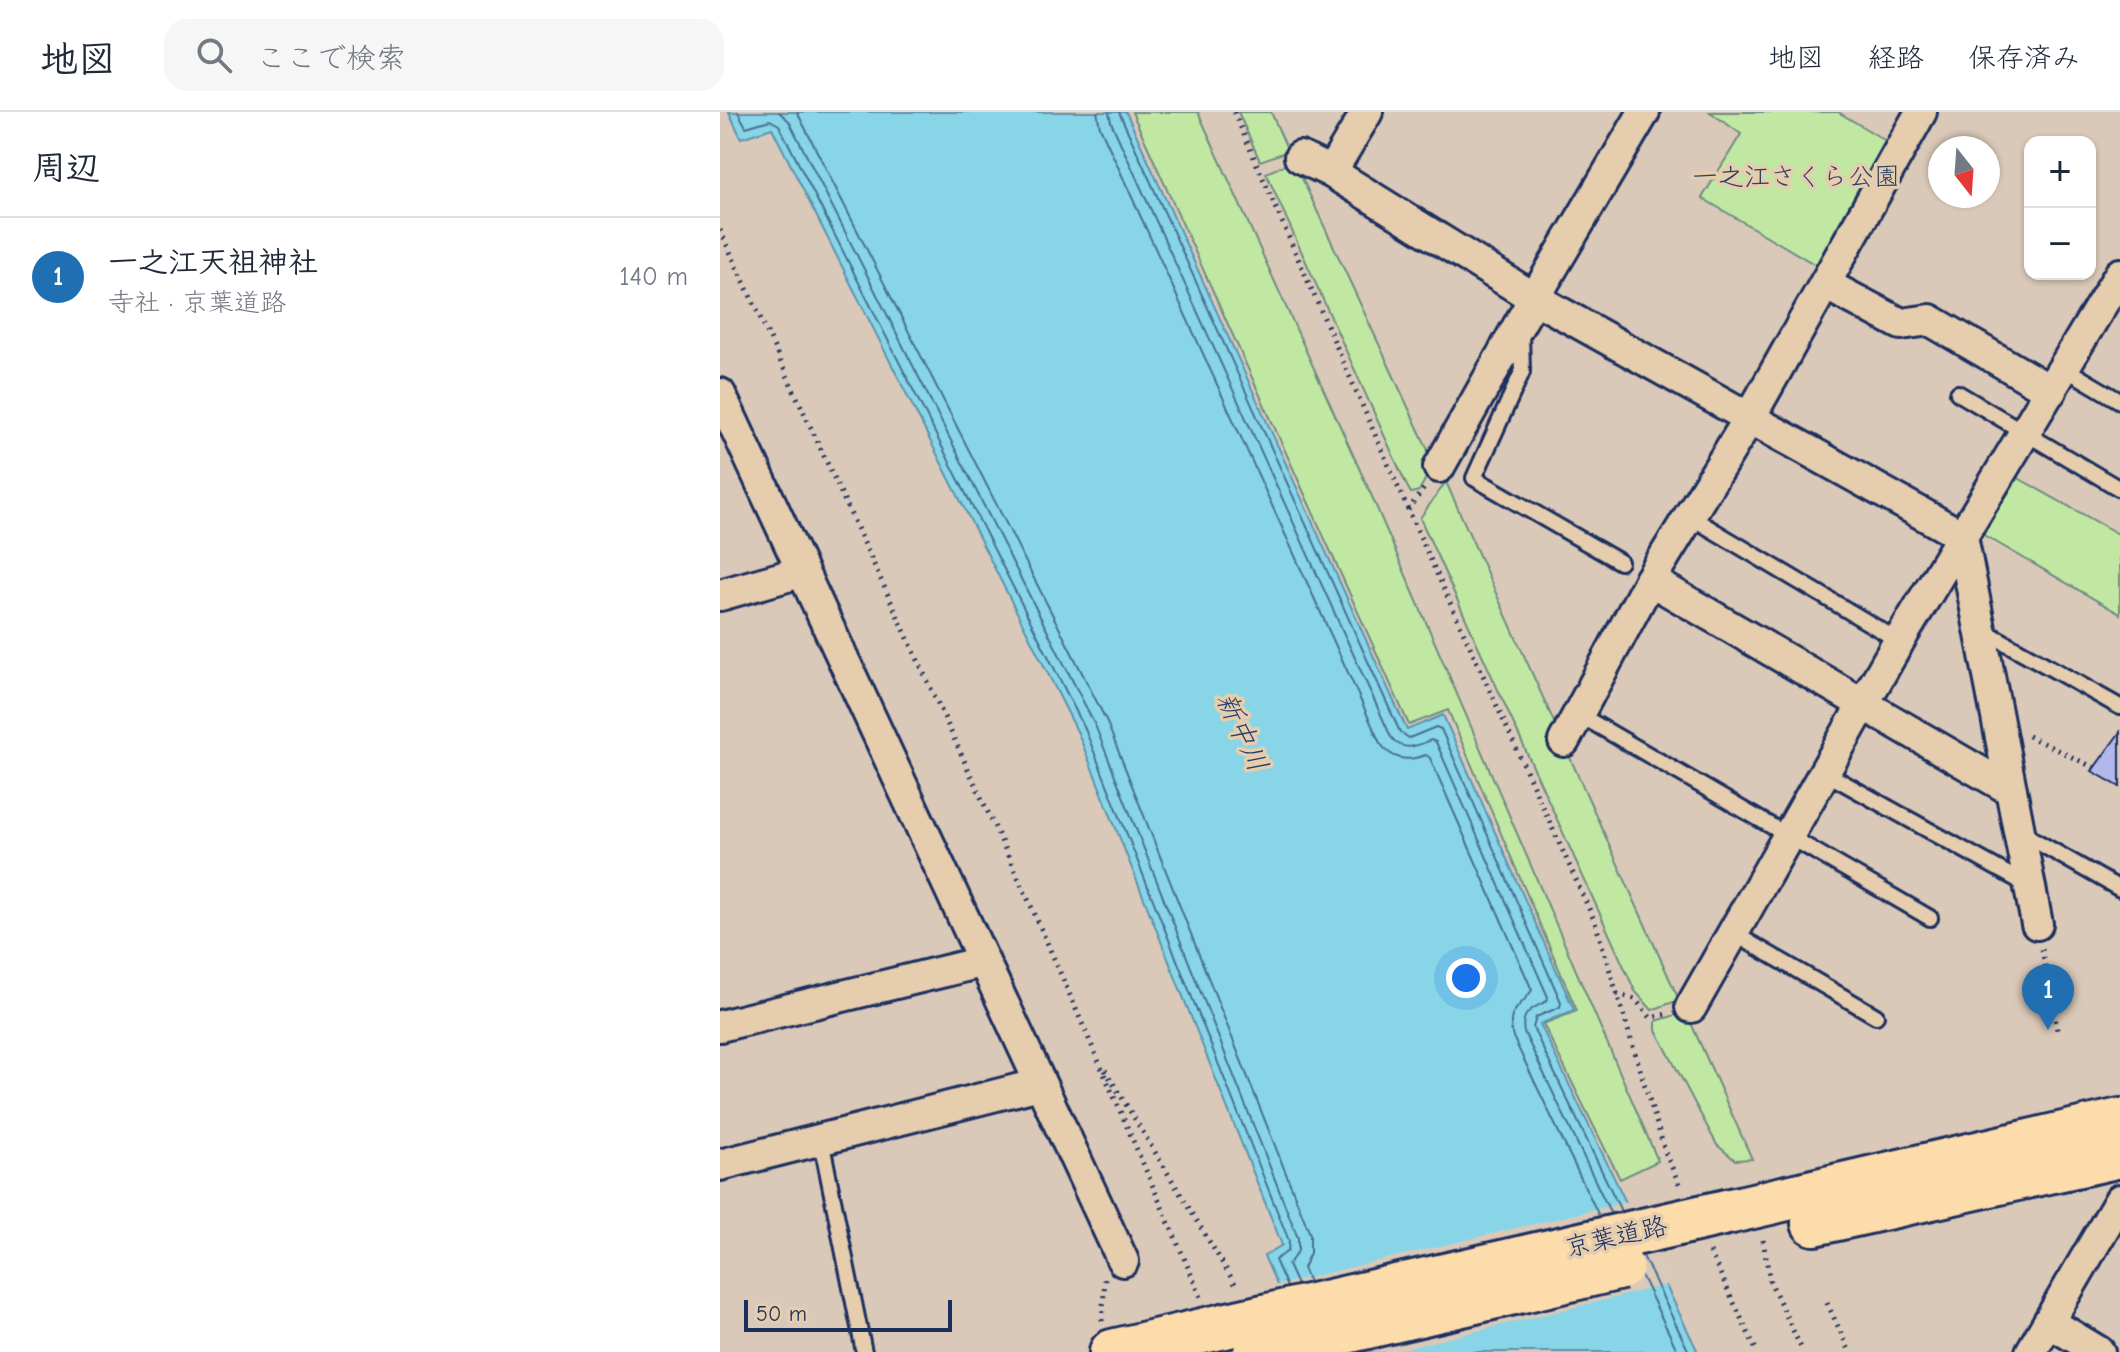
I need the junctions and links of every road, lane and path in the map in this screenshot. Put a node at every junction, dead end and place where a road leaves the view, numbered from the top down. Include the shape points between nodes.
1 (1234, 112) edge
2 (1367, 112) edge
3 (1644, 112) edge
4 (1921, 112) edge
5 (1300, 157) dead end
6 (1331, 172) junction
7 (720, 230) edge
8 (2120, 274) edge
9 (1825, 284) junction
10 (1528, 309) junction
11 (2057, 380) junction
12 (1958, 393) dead end
13 (720, 394) edge
14 (2120, 401) edge
15 (1749, 419) junction
16 (2026, 433) junction
17 (1439, 467) dead end
18 (2120, 489) edge
19 (1689, 516) junction
20 (1962, 536) junction
21 (1620, 562) dead end
22 (801, 572) junction
23 (1650, 580) junction
24 (720, 595) edge
25 (1980, 628) junction
26 (1899, 641) junction
27 (1863, 704) junction
28 (2120, 707) edge
29 (1578, 714) junction
30 (1998, 722) junction
31 (1564, 741) dead end
32 (2095, 768) dead end
33 (1824, 772) junction
34 (2011, 790) junction
35 (2019, 832) junction
36 (1789, 834) junction
37 (2030, 886) junction
38 (2120, 889) edge
39 (1930, 918) dead end
40 (2037, 924) joint
41 (1733, 933) junction
42 (982, 962) junction
43 (1617, 994) junction
44 (1691, 1007) joint
45 (1876, 1016) dead end
46 (720, 1026) edge
47 (2057, 1030) dead end
48 (1094, 1052) junction
49 (1040, 1084) junction
50 (2120, 1121) edge
51 (821, 1140) junction
52 (2120, 1155) edge
53 (720, 1165) edge
54 (1684, 1195) dead end
55 (2120, 1200) edge
56 (1737, 1234) junction
57 (1123, 1261) dead end
58 (1827, 1303) dead end
59 (1230, 1316) edge
60 (2049, 1322) junction
61 (864, 1352) edge
62 (1112, 1352) edge
63 (1757, 1352) edge
64 (1803, 1352) edge
65 (1850, 1352) edge
66 (2031, 1352) edge
67 (2099, 1352) edge

1 - 43 path via 1595,922
2 - 6 street
3 - 10 street
4 - 9 street
5 - 6 street
6 - 10 street
7 - 48 path
8 - 11 street
9 - 11 street via 1901,324 1930,320
9 - 15 street
10 - 15 street
10 - 17 street
10 - 21 lane via 1522,372 1474,478
11 - 14 lane
11 - 16 street
12 - 16 lane
13 - 22 street
15 - 19 street
15 - 20 street
16 - 18 lane
16 - 20 street
19 - 23 street
19 - 26 lane
20 - 25 street
20 - 26 street
22 - 24 street
22 - 42 street
23 - 27 street
23 - 29 street
25 - 28 lane
25 - 30 street
26 - 27 street
27 - 33 street
27 - 34 street
29 - 31 street
29 - 36 lane
30 - 32 path
30 - 34 street
33 - 36 street
33 - 37 lane
34 - 35 street
35 - 37 street
35 - 38 lane
36 - 39 lane
36 - 41 street
37 - 40 street
40 - 47 path
41 - 44 street
41 - 45 lane
42 - 46 street
42 - 49 street
43 - 44 path via 1635,999 1651,1018
43 - 54 path via 1666,1154
48 - 59 path
48 - 59 path
49 - 51 street
49 - 57 street
50 - 56 highway, 京葉道路
51 - 53 street
51 - 61 lane
52 - 56 highway, 京葉道路
55 - 60 street
56 - 59 highway, 京葉道路, bridge
56 - 63 path
56 - 64 path via 1770,1281
58 - 65 path
59 - 62 highway, 京葉道路
60 - 66 street
60 - 67 street

